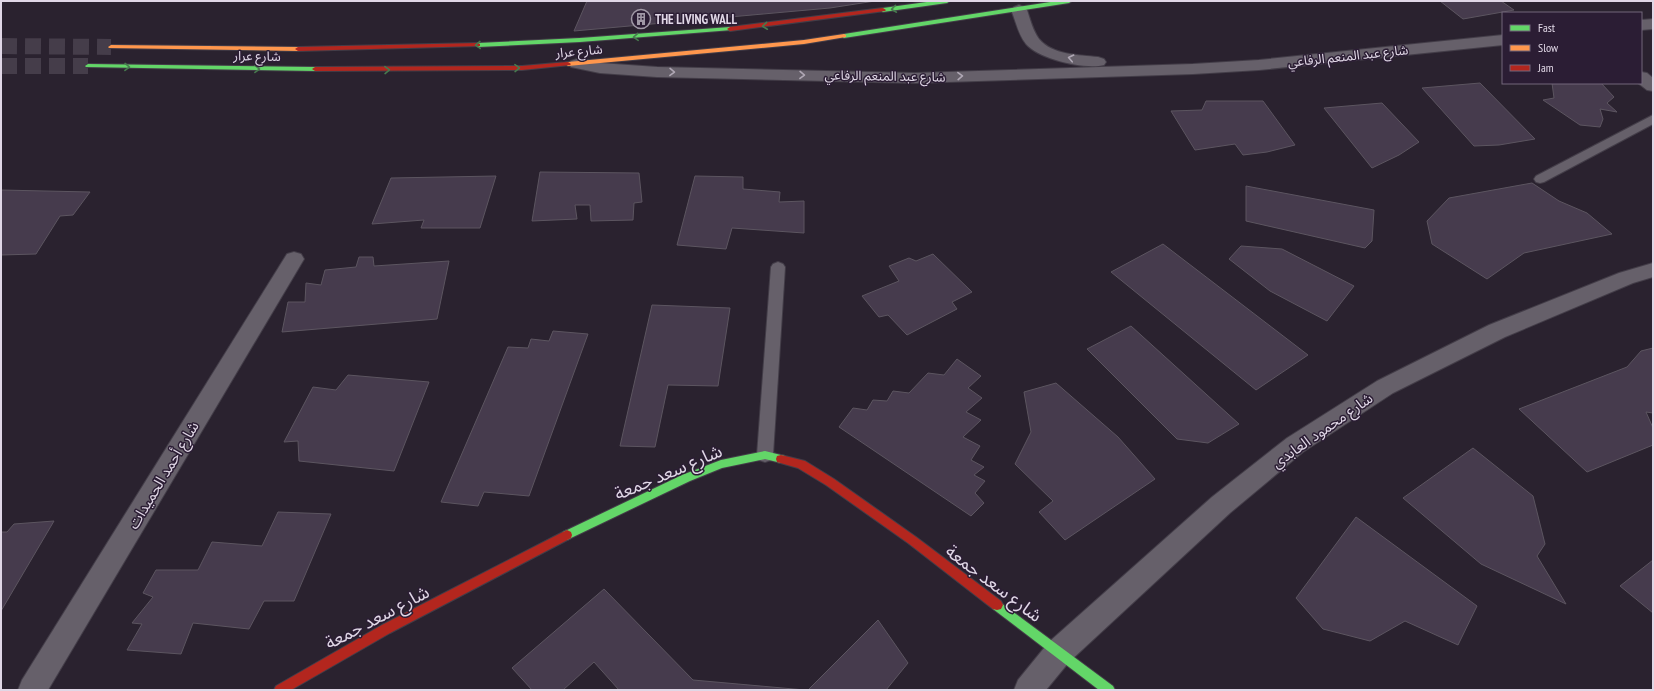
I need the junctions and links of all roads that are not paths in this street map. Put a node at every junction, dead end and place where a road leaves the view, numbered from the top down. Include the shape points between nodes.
1 (947, 1) edge
2 (1069, 1) edge
3 (1018, 10) junction
4 (1653, 24) edge
5 (1642, 25) edge
6 (1502, 40) edge
7 (111, 47) tunnel mouth
8 (578, 64) junction
9 (88, 66) tunnel mouth
10 (1193, 69) junction
11 (1642, 78) edge
12 (1653, 86) edge
13 (1653, 119) edge
14 (1540, 179) dead end
15 (294, 259) dead end
16 (778, 267) dead end
17 (1653, 270) edge
18 (765, 455) junction
19 (1059, 652) junction
20 (32, 690) edge
21 (280, 690) edge
22 (1028, 690) edge
23 (1109, 690) edge

1 -> 7 main road, شارع عرار via 728,30 517,44 307,49
2 - 3 main road, شارع عرار
3 - 8 main road, شارع عرار via 804,42
10 -> 3 street, شارع عبد المنعم الرفاعي via 1110,64 1052,54 1033,42
4 - 5 street
6 - 10 street, شارع عبد المنعم الرفاعي
9 -> 8 main road, شارع عرار via 369,70 522,68
8 -> 10 street, شارع عبد المنعم الرفاعي via 657,72 915,78
11 - 12 street
13 - 14 lane
15 - 20 street, شارع أحمد الحميدات
16 - 18 lane
17 - 19 street, شارع محمود العابدي via 1626,278 1497,331 1378,392 1295,445 1166,554
18 - 19 main road, شارع سعد جمعة via 801,464 830,482 912,540
18 - 21 main road, شارع سعد جمعة via 714,467 686,478 435,603
19 - 22 street, شارع محمود العابدي
19 - 23 main road, شارع سعد جمعة

